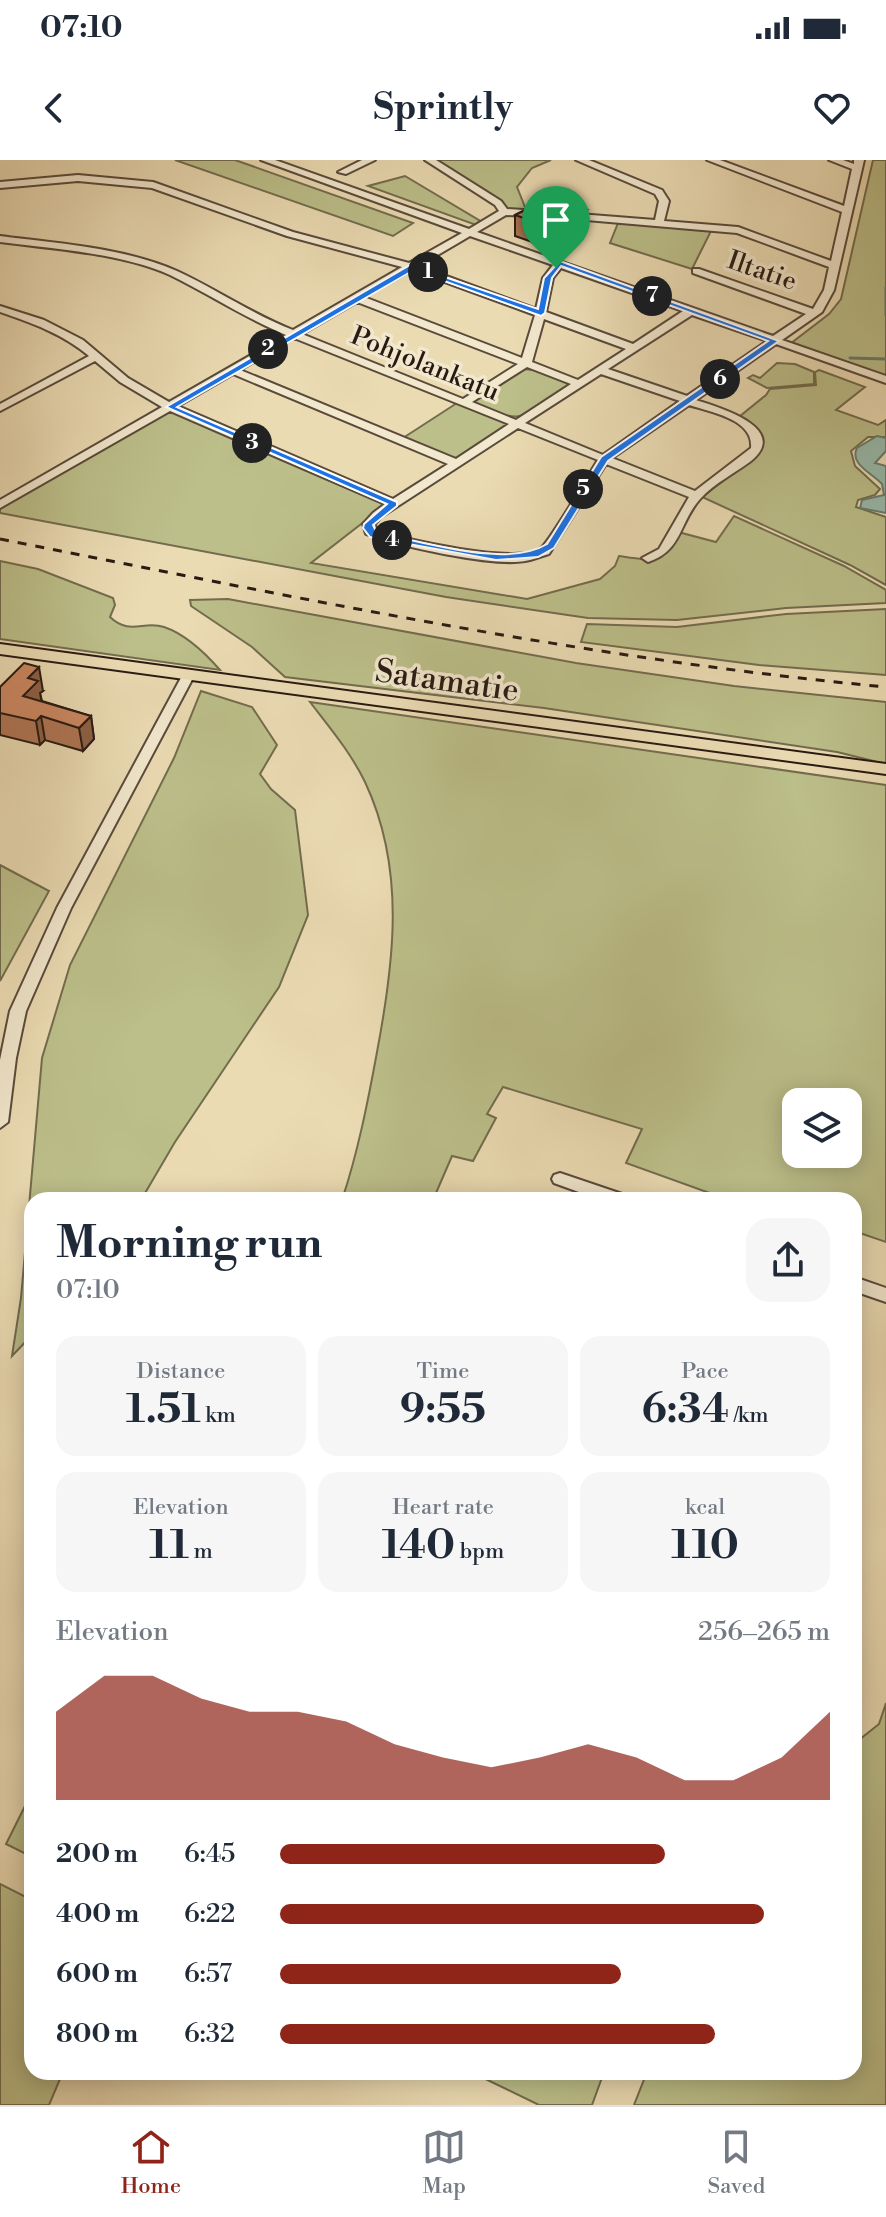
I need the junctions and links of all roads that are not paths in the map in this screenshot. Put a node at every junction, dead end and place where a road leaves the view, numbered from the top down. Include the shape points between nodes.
1 (266, 160) edge
2 (430, 160) edge
3 (581, 160) edge
4 (712, 160) edge
5 (834, 160) edge
6 (364, 161) edge
7 (858, 164) edge
8 (343, 172) dead end
9 (0, 185) edge
10 (847, 211) junction
11 (504, 212) junction
12 (659, 223) junction
13 (472, 233) junction
14 (0, 239) edge
15 (560, 263) junction
16 (834, 265) junction
17 (413, 267) junction
18 (696, 271) dead end
19 (357, 298) junction
20 (0, 309) edge
21 (692, 310) junction
22 (541, 313) junction
23 (814, 313) junction
24 (16, 314) junction
25 (0, 323) edge
26 (293, 334) junction
27 (775, 341) junction
28 (634, 348) junction
29 (96, 356) junction
30 (526, 363) junction
31 (601, 370) junction
32 (234, 371) junction
33 (886, 380) edge
34 (580, 384) junction
35 (689, 401) junction
36 (464, 403) junction
37 (170, 407) junction
38 (0, 408) edge
39 (517, 424) junction
40 (604, 459) junction
41 (458, 464) junction
42 (696, 496) junction
43 (394, 504) junction
44 (0, 505) edge
45 (648, 558) dead end
46 (0, 649) edge
47 (189, 674) junction
48 (886, 769) edge
49 (0, 1122) edge
50 (560, 1179) dead end
51 (597, 1192) edge
52 (862, 1287) edge
53 (886, 1295) edge

1 - 13 street
2 - 11 street
3 - 12 street via 659,192 664,201
4 - 10 street
5 - 7 street
6 - 8 street
7 - 10 street
9 - 17 street via 59,178 140,181 290,234
10 - 16 street
11 - 12 street
11 - 13 street
12 - 16 street via 747,231
13 - 15 street
13 - 17 street
14 - 26 street, Pohjolankatu via 84,249 152,265
15 - 21 street
15 - 22 street via 548,278
16 - 23 street via 829,290
17 - 19 street
17 - 22 street
18 - 23 street, Iltatie
19 - 26 street
19 - 30 street
20 - 24 street
21 - 27 street
21 - 28 street
22 - 28 street
22 - 30 street
23 - 27 street
24 - 25 street
24 - 29 street via 63,334
26 - 32 street
26 - 36 street, Pohjolankatu
27 - 33 street
27 - 35 street
28 - 31 street
29 - 37 street
29 - 38 street
30 - 34 street
30 - 36 street
31 - 34 street
31 - 35 street
32 - 37 street
32 - 41 street
34 - 39 street
35 - 40 street
35 - 42 street via 743,423 757,440 756,449
36 - 39 street, Pohjolankatu
37 - 43 street
37 - 44 street
39 - 40 street, Pohjolankatu
39 - 41 street
40 - 42 street, Pohjolankatu
40 - 43 street via 551,546 535,555 496,557 374,535 369,524
41 - 43 street
42 - 45 street via 664,551
46 - 47 main road, Satamatie
47 - 48 main road, Satamatie
47 - 49 street via 64,908 23,999
50 - 51 street
52 - 53 street

